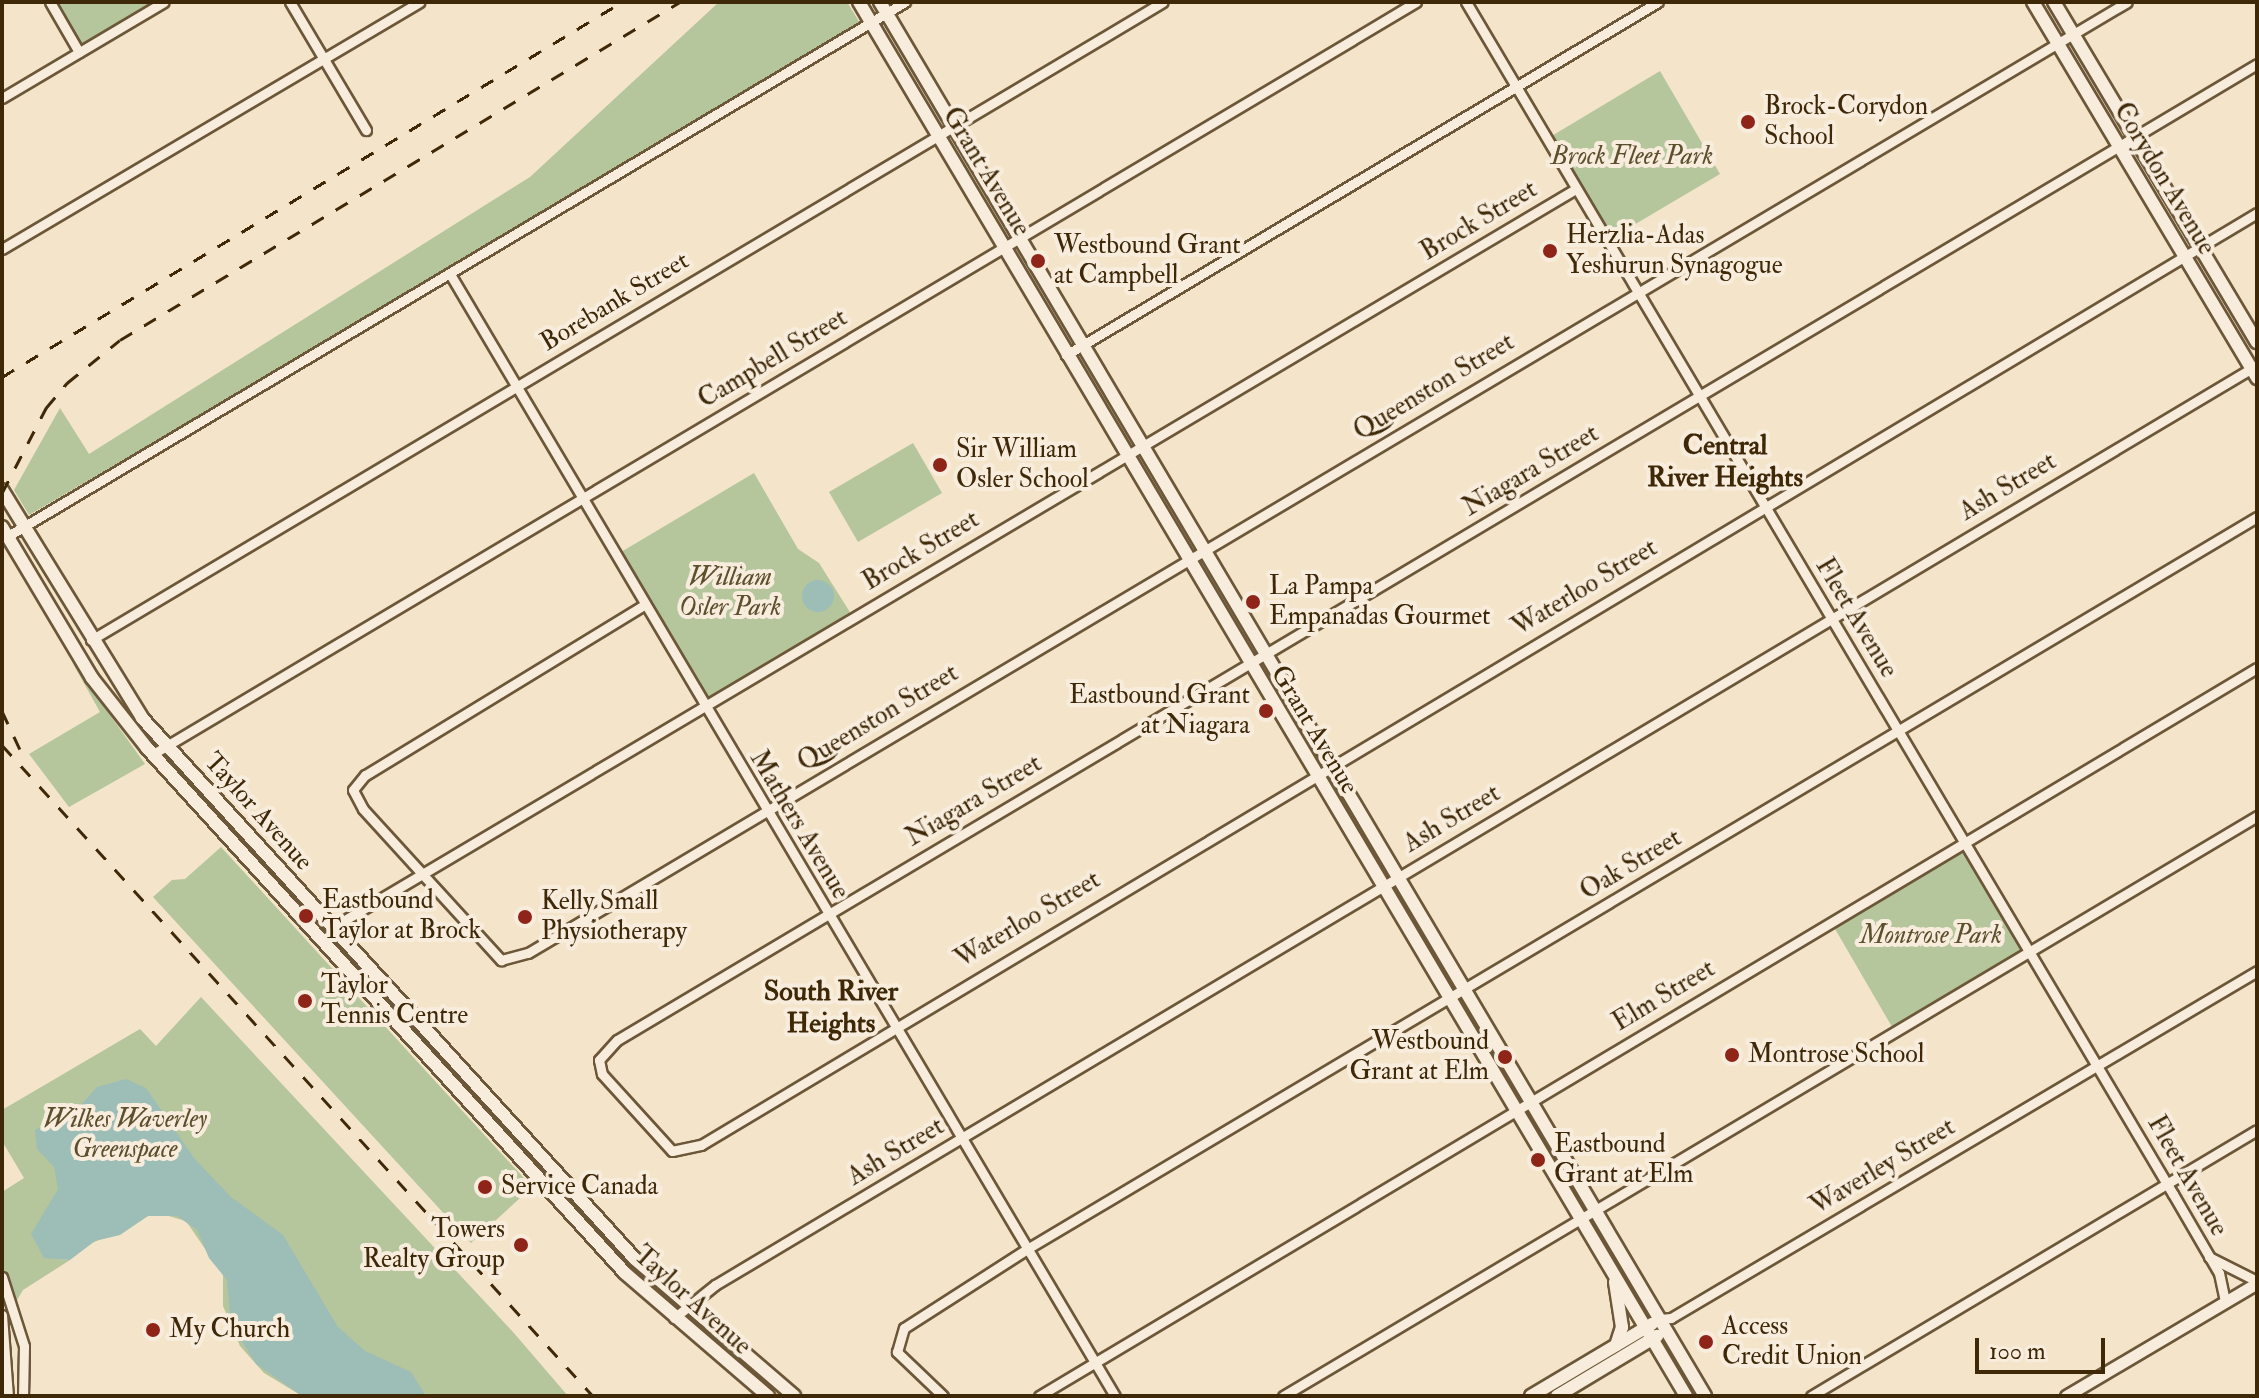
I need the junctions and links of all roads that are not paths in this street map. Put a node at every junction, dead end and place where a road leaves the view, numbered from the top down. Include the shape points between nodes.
1 (50, 2) edge
2 (164, 2) edge
3 (290, 2) edge
4 (419, 2) edge
5 (859, 2) edge
6 (905, 2) edge
7 (1163, 2) edge
8 (1416, 2) edge
9 (1466, 2) edge
10 (1658, 2) edge
11 (2033, 2) edge
12 (2054, 2) edge
13 (2127, 2) edge
14 (151, 6) edge
15 (883, 8) edge
16 (872, 23) junction
17 (2073, 34) junction
18 (2057, 43) junction
19 (79, 52) junction
20 (323, 58) junction
21 (2257, 64) edge
22 (1514, 87) junction
23 (2, 98) edge
24 (953, 126) junction
25 (366, 130) dead end
26 (938, 135) junction
27 (2134, 137) junction
28 (2119, 146) junction
29 (1574, 190) junction
30 (2257, 213) edge
31 (1019, 238) junction
32 (1005, 246) junction
33 (2200, 247) junction
34 (2, 249) edge
35 (2184, 257) junction
36 (450, 274) junction
37 (1636, 293) junction
38 (2257, 342) edge
39 (1082, 345) junction
40 (1066, 355) junction
41 (2255, 370) edge
42 (518, 385) junction
43 (1699, 397) junction
44 (1140, 448) junction
45 (1125, 456) junction
46 (2, 490) edge
47 (584, 497) junction
48 (1764, 507) junction
49 (2257, 517) edge
50 (24, 527) junction
51 (5, 532) edge
52 (1202, 551) junction
53 (1187, 560) junction
54 (644, 605) junction
55 (1831, 619) junction
56 (91, 640) junction
57 (1264, 655) junction
58 (1248, 664) junction
59 (2257, 668) edge
60 (703, 707) junction
61 (1897, 731) junction
62 (167, 744) junction
63 (153, 754) junction
64 (1330, 766) junction
65 (1314, 775) junction
66 (765, 811) junction
67 (2257, 816) edge
68 (1965, 843) junction
69 (422, 874) junction
70 (1397, 878) junction
71 (1382, 887) junction
72 (827, 914) junction
73 (333, 927) junction
74 (2029, 951) junction
75 (2257, 971) edge
76 (1464, 990) junction
77 (1449, 999) junction
78 (894, 1026) junction
79 (2097, 1066) junction
80 (1529, 1102) junction
81 (1516, 1111) junction
82 (492, 1129) junction
83 (2257, 1130) edge
84 (522, 1136) junction
85 (960, 1138) junction
86 (2167, 1183) junction
87 (1595, 1210) junction
88 (1580, 1218) junction
89 (1027, 1249) junction
90 (2209, 1257) junction
91 (1614, 1275) junction
92 (2, 1277) edge
93 (2257, 1282) edge
94 (2225, 1302) junction
95 (687, 1306) junction
96 (2, 1315) edge
97 (674, 1318) junction
98 (1664, 1324) junction
99 (1648, 1334) junction
100 (1616, 1345) junction
101 (1094, 1362) junction
102 (8, 1396) edge
103 (23, 1396) edge
104 (768, 1396) edge
105 (794, 1396) edge
106 (943, 1396) edge
107 (1039, 1396) edge
108 (1115, 1396) edge
109 (1283, 1396) edge
110 (1531, 1396) edge
111 (1557, 1396) edge
112 (1686, 1396) edge
113 (1705, 1396) edge
114 (1811, 1396) edge
115 (2066, 1396) edge

1 - 19 street
2 - 14 street
3 - 20 street
4 - 20 street
5 - 16 main road, Grant Avenue
6 - 15 street
7 - 24 street, Borebank Street
8 - 31 street, Campbell Street
9 - 22 street, Fleet Avenue
10 - 22 street
11 - 18 main road, Corydon Avenue
12 - 17 main road, Corydon Avenue
13 - 17 street, Queenston Street
14 - 19 street
15 - 16 street
15 - 24 main road, Grant Avenue
16 - 26 main road, Grant Avenue
16 - 36 street
17 - 18 street, Queenston Street
17 - 27 main road, Corydon Avenue
18 - 28 main road, Corydon Avenue
18 - 37 street, Queenston Street
19 - 23 street
20 - 25 street
20 - 34 street
21 - 27 street, Niagara Street
22 - 29 street, Fleet Avenue
22 - 39 street
24 - 26 street, Borebank Street
24 - 31 main road, Grant Avenue
26 - 32 main road, Grant Avenue
26 - 42 street, Borebank Street
27 - 28 street, Niagara Street
27 - 33 main road, Corydon Avenue
28 - 35 main road, Corydon Avenue
28 - 43 street, Niagara Street
29 - 37 street, Fleet Avenue
29 - 44 street, Brock Street
30 - 33 street, Waterloo Street
31 - 32 street, Campbell Street
31 - 39 main road, Grant Avenue
32 - 40 main road, Grant Avenue
32 - 47 street, Campbell Street
33 - 35 street, Waterloo Street
33 - 38 main road, Corydon Avenue
35 - 41 main road, Corydon Avenue
35 - 48 street, Waterloo Street
36 - 42 street, Mathers Avenue
36 - 50 street
37 - 43 street, Fleet Avenue
37 - 52 street, Queenston Street
39 - 40 street
39 - 44 main road, Grant Avenue
40 - 45 main road, Grant Avenue
41 - 55 street, Ash Street
42 - 47 street, Mathers Avenue
42 - 56 street, Borebank Street
43 - 48 street, Fleet Avenue
43 - 57 street, Niagara Street
44 - 45 street, Brock Street
44 - 52 main road, Grant Avenue
45 - 53 main road, Grant Avenue
45 - 60 street, Brock Street
46 - 50 main road, Taylor Avenue
47 - 54 street, Mathers Avenue
47 - 62 street, Campbell Street
48 - 55 street, Fleet Avenue
48 - 64 street, Waterloo Street
49 - 61 street, Oak Street
50 - 51 street
50 - 56 main road, Taylor Avenue
51 - 63 main road, Taylor Avenue via 92,678
52 - 53 street, Queenston Street
52 - 57 main road, Grant Avenue
53 - 58 main road, Grant Avenue
53 - 66 street, Queenston Street
54 - 60 street, Mathers Avenue
54 - 69 street via 358,781 355,798
55 - 61 street, Fleet Avenue
55 - 70 street, Ash Street
56 - 62 main road, Taylor Avenue via 124,695
57 - 58 street, Niagara Street
57 - 64 main road, Grant Avenue
58 - 65 main road, Grant Avenue
58 - 72 street, Niagara Street
59 - 68 street, Elm Street
60 - 66 street, Mathers Avenue
60 - 69 street, Brock Street
61 - 68 street, Fleet Avenue
61 - 76 street, Oak Street
62 - 63 street, Campbell Street
62 - 73 main road, Taylor Avenue
63 - 82 main road, Taylor Avenue
64 - 65 street, Waterloo Street
64 - 70 main road, Grant Avenue
65 - 71 main road, Grant Avenue
65 - 78 street, Waterloo Street
66 - 69 street, Queenston Street via 509,962 494,955
66 - 72 street, Mathers Avenue
67 - 74 street
68 - 74 street, Fleet Avenue
68 - 80 street, Elm Street
69 - 73 street, Brock Street
70 - 71 street, Ash Street
70 - 76 main road, Grant Avenue
71 - 77 main road, Grant Avenue
71 - 85 street, Ash Street
72 - 78 street, Mathers Avenue
72 - 78 street, Niagara Street via 617,1040 599,1060 602,1074 662,1143 680,1153
73 - 84 main road, Taylor Avenue
74 - 79 street, Fleet Avenue
74 - 87 street
75 - 79 street, Waverley Street
76 - 77 street, Oak Street
76 - 80 main road, Grant Avenue
77 - 81 main road, Grant Avenue
77 - 89 street, Oak Street
78 - 85 street, Mathers Avenue
79 - 86 street, Fleet Avenue
79 - 98 street, Waverley Street
80 - 81 street, Elm Street
80 - 87 main road, Grant Avenue
81 - 88 main road, Grant Avenue
81 - 101 street, Elm Street
82 - 84 street
82 - 97 main road, Taylor Avenue via 625,1273
83 - 86 street
84 - 95 main road, Taylor Avenue via 635,1259
85 - 89 street, Mathers Avenue
85 - 95 street, Ash Street
86 - 90 street, Fleet Avenue
86 - 114 street
87 - 88 street
87 - 98 main road, Grant Avenue
88 - 91 main road, Grant Avenue
88 - 109 street
89 - 101 street, Mathers Avenue
89 - 106 street, Oak Street via 900,1332 897,1352
90 - 93 street, Fleet Avenue
90 - 94 street, Fleet Avenue
91 - 99 main road, Grant Avenue
91 - 100 main road via 1622,1327
92 - 103 street via 24,1346
93 - 94 street
94 - 115 street
95 - 97 street, Ash Street
95 - 105 main road, Taylor Avenue
96 - 102 street
97 - 104 main road, Taylor Avenue
98 - 99 main road, Waverley Street
98 - 113 main road, Grant Avenue
99 - 100 main road, Waverley Street
99 - 111 main road, Waverley Street
99 - 112 main road, Grant Avenue
100 - 110 main road, Waverley Street
101 - 107 street, Elm Street
101 - 108 street, Mathers Avenue

